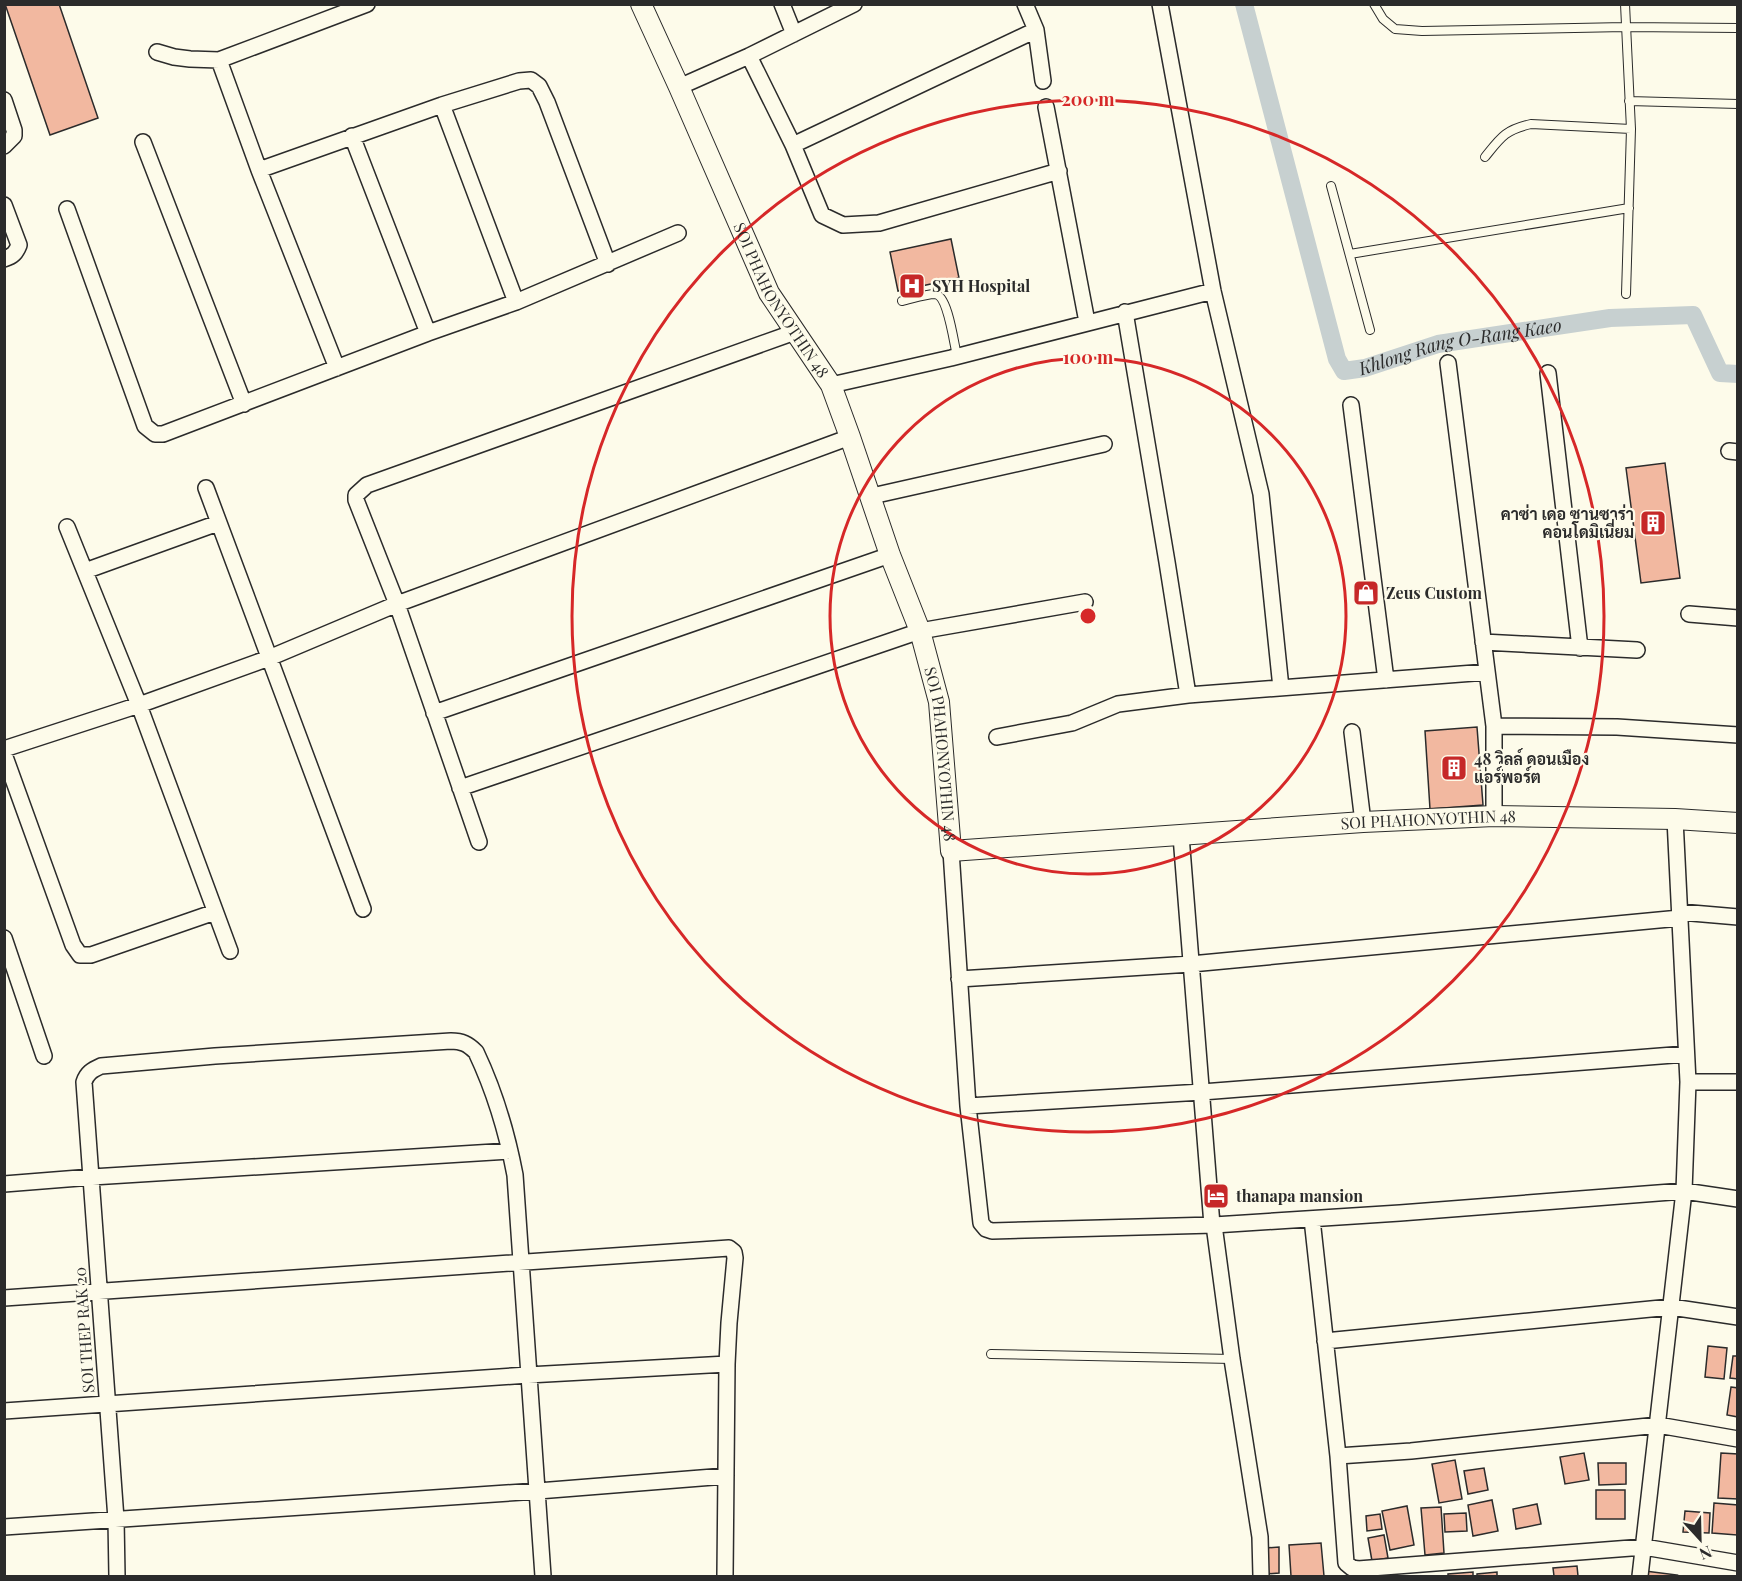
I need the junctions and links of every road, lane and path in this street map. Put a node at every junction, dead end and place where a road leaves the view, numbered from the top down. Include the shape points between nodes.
1 (367, 4) edge
2 (641, 4) edge
3 (782, 4) edge
4 (854, 4) edge
5 (1025, 4) edge
6 (1160, 4) edge
7 (1374, 4) edge
8 (1625, 4) edge
9 (1625, 27) junction
10 (1737, 28) edge
11 (1036, 30) junction
12 (794, 34) junction
13 (157, 52) dead end
14 (749, 56) junction
15 (219, 60) junction
16 (1043, 81) dead end
17 (679, 87) junction
18 (4, 100) edge
19 (1629, 100) junction
20 (1737, 104) edge
21 (442, 105) junction
22 (1046, 107) dead end
23 (1631, 129) junction
24 (352, 136) junction
25 (143, 142) dead end
26 (793, 145) junction
27 (4, 146) edge
28 (1485, 157) dead end
29 (259, 170) junction
30 (1059, 171) junction
31 (1331, 186) dead end
32 (4, 205) edge
33 (1629, 208) junction
34 (67, 209) dead end
35 (678, 233) dead end
36 (1350, 254) junction
37 (4, 259) edge
38 (608, 264) junction
39 (1213, 291) junction
40 (1626, 294) dead end
41 (902, 301) dead end
42 (516, 302) junction
43 (1125, 312) junction
44 (1087, 322) junction
45 (1370, 330) dead end
46 (795, 332) junction
47 (428, 333) junction
48 (957, 356) junction
49 (1448, 363) dead end
50 (337, 368) junction
51 (1548, 373) dead end
52 (831, 384) junction
53 (244, 404) junction
54 (1351, 405) dead end
55 (850, 437) junction
56 (1104, 444) dead end
57 (206, 488) dead end
58 (872, 496) junction
59 (218, 523) junction
60 (67, 527) dead end
61 (890, 555) junction
62 (85, 571) junction
63 (1085, 602) dead end
64 (397, 604) junction
65 (1689, 614) dead end
66 (1737, 618) edge
67 (920, 631) junction
68 (1483, 642) junction
69 (1580, 648) junction
70 (1637, 650) dead end
71 (268, 658) junction
72 (1487, 672) junction
73 (1386, 680) junction
74 (1281, 688) junction
75 (1188, 695) junction
76 (139, 705) junction
77 (434, 713) junction
78 (1494, 726) junction
79 (1352, 732) dead end
80 (1737, 735) edge
81 (997, 737) dead end
82 (4, 749) edge
83 (4, 754) edge
84 (460, 788) junction
85 (1494, 816) junction
86 (1675, 819) junction
87 (1363, 822) junction
88 (1737, 823) edge
89 (1181, 836) junction
90 (479, 842) dead end
91 (951, 851) junction
92 (363, 909) dead end
93 (215, 912) junction
94 (1680, 915) junction
95 (1737, 917) edge
96 (4, 938) edge
97 (230, 951) dead end
98 (1191, 964) junction
99 (959, 979) junction
100 (1686, 1054) junction
101 (44, 1056) dead end
102 (1688, 1082) junction
103 (1737, 1082) edge
104 (1202, 1092) junction
105 (968, 1107) junction
106 (510, 1151) junction
107 (92, 1177) junction
108 (4, 1184) edge
109 (1684, 1191) junction
110 (1737, 1200) edge
111 (1312, 1219) junction
112 (1213, 1225) junction
113 (521, 1263) junction
114 (99, 1291) junction
115 (4, 1298) edge
116 (1671, 1307) junction
117 (1737, 1317) edge
118 (1325, 1341) junction
119 (991, 1353) dead end
120 (1232, 1359) junction
121 (728, 1364) junction
122 (528, 1375) junction
123 (107, 1403) junction
124 (4, 1411) edge
125 (1658, 1425) junction
126 (1737, 1439) edge
127 (1338, 1456) junction
128 (726, 1476) junction
129 (538, 1491) junction
130 (116, 1519) junction
131 (4, 1527) edge
132 (1644, 1547) junction
133 (1737, 1563) edge
134 (117, 1576) edge
135 (543, 1576) edge
136 (725, 1576) edge
137 (1261, 1576) edge
138 (1640, 1576) edge

1 - 15 street
2 - 17 street, SOI PHAHONYOTHIN 48
3 - 12 street
4 - 12 street
5 - 11 street
6 - 39 street
7 - 9 lane via 1395,29
8 - 9 lane
9 - 10 lane
9 - 19 lane
11 - 16 street
11 - 26 street
12 - 14 street
13 - 15 street
14 - 17 street
14 - 26 street
15 - 29 street
17 - 46 street, SOI PHAHONYOTHIN 48 via 769,293
18 - 27 street via 14,130 14,136
19 - 20 lane
19 - 23 lane
21 - 24 street
21 - 38 street via 519,81 531,80 539,86
21 - 42 street
22 - 30 street
23 - 28 lane via 1531,124 1505,133
23 - 33 lane
24 - 29 street
24 - 47 street
25 - 53 street
26 - 30 street via 822,215 843,225 879,223
29 - 50 street
30 - 44 street
31 - 36 lane
32 - 37 street via 19,245 12,257
33 - 36 lane
33 - 40 lane
34 - 53 street via 145,426 155,434 163,434
35 - 38 street
36 - 45 lane
38 - 42 street
39 - 43 street
39 - 74 street via 1261,494
41 - 48 lane via 936,294 942,297
42 - 47 street
43 - 44 street
43 - 75 street
44 - 48 street
46 - 52 street, SOI PHAHONYOTHIN 48
46 - 64 street via 359,490 356,500
47 - 50 street
48 - 52 street
49 - 68 street
50 - 53 street
51 - 69 street
52 - 55 street, SOI PHAHONYOTHIN 48
54 - 73 street
55 - 58 street, SOI PHAHONYOTHIN 48
55 - 64 street
56 - 58 street
57 - 59 street
58 - 61 street, SOI PHAHONYOTHIN 48
59 - 62 street
59 - 71 street
60 - 62 street
61 - 67 street, SOI PHAHONYOTHIN 48
61 - 77 street
62 - 76 street
63 - 67 street
64 - 71 street
64 - 77 street
65 - 66 street
67 - 84 street
67 - 91 street, SOI PHAHONYOTHIN 48 via 939,702
68 - 69 street
68 - 72 street
69 - 70 street
71 - 76 street
71 - 92 street
72 - 73 street
72 - 78 street
73 - 74 street
74 - 75 street
75 - 81 street via 1118,704 1072,723
76 - 82 street
76 - 93 street
77 - 84 street
78 - 80 street via 1617,727
78 - 85 street
79 - 87 street
83 - 93 street via 73,945 80,954 91,955
84 - 90 street
85 - 86 street, SOI PHAHONYOTHIN 48
85 - 87 street, SOI PHAHONYOTHIN 48
86 - 88 street, SOI PHAHONYOTHIN 48
86 - 94 street
87 - 89 street, SOI PHAHONYOTHIN 48
89 - 91 street, SOI PHAHONYOTHIN 48
89 - 98 street
91 - 99 street
93 - 97 street
94 - 95 street
94 - 98 street
94 - 100 street
96 - 101 street
98 - 99 street
98 - 104 street
99 - 105 street
100 - 102 street
100 - 104 street
102 - 103 street
102 - 109 street
104 - 105 street
104 - 112 street
105 - 112 street via 981,1223 986,1229
106 - 107 street
106 - 107 street, SOI THEP RAK 20 via 476,1052 461,1041 214,1056 92,1070 84,1082
106 - 113 street
107 - 108 street
107 - 114 street, SOI THEP RAK 20
109 - 110 street
109 - 111 street
109 - 116 street
111 - 112 street
111 - 118 street
112 - 120 street
113 - 114 street
113 - 121 street via 729,1248 735,1258
113 - 122 street
114 - 115 street
114 - 123 street, SOI THEP RAK 20
116 - 117 street
116 - 118 street
116 - 125 street
118 - 127 street
119 - 120 lane
120 - 137 street via 1260,1538
121 - 122 street
121 - 128 street
122 - 123 street
122 - 129 street
123 - 124 street
123 - 130 street, SOI THEP RAK 20
125 - 126 street
125 - 127 street
125 - 132 street
127 - 132 street via 1346,1563 1352,1568
128 - 129 street
128 - 136 street
129 - 130 street
129 - 135 street
130 - 131 street
130 - 134 street, SOI THEP RAK 20
132 - 133 street
132 - 138 street

